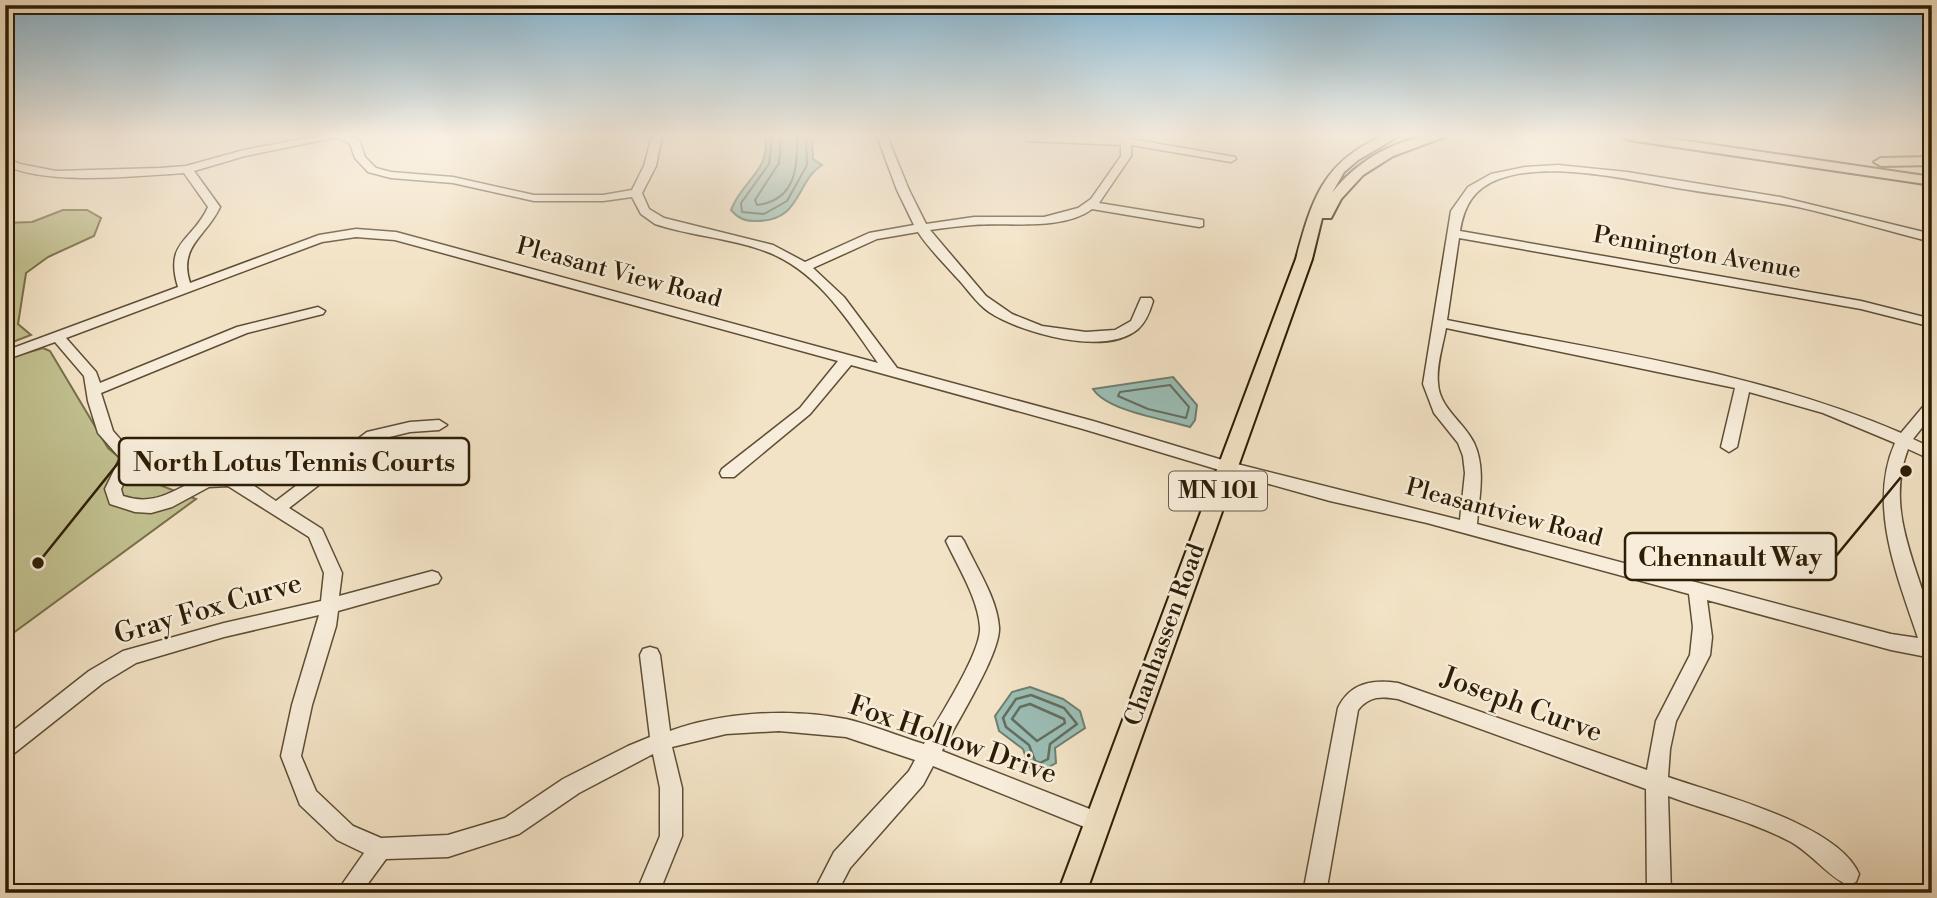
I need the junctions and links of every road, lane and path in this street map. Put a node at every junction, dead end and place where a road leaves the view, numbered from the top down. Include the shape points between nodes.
1 (192, 178) edge
2 (427, 178) edge
3 (644, 178) edge
4 (898, 178) edge
5 (1110, 178) edge
6 (1331, 178) edge
7 (1352, 178) edge
8 (1494, 178) edge
9 (1636, 178) edge
10 (1914, 178) edge
11 (1932, 183) edge
12 (636, 193) junction
13 (1090, 205) junction
14 (1199, 223) dead end
15 (921, 226) junction
16 (1453, 233) junction
17 (1932, 238) edge
18 (1304, 260) junction
19 (804, 267) junction
20 (185, 289) junction
21 (1146, 301) dead end
22 (318, 311) dead end
23 (1439, 323) junction
24 (1932, 323) edge
25 (58, 337) junction
26 (5, 356) edge
27 (848, 359) junction
28 (892, 372) junction
29 (1743, 384) junction
30 (93, 390) junction
31 (1932, 405) edge
32 (439, 425) dead end
33 (1903, 439) junction
34 (1729, 447) dead end
35 (1932, 455) edge
36 (1226, 467) junction
37 (727, 473) dead end
38 (278, 508) junction
39 (1468, 527) junction
40 (955, 541) dead end
41 (432, 578) dead end
42 (1697, 590) junction
43 (329, 606) junction
44 (1931, 649) edge
45 (649, 655) dead end
46 (661, 743) junction
47 (5, 750) edge
48 (929, 755) junction
49 (1659, 783) junction
50 (1097, 822) junction
51 (380, 849) junction
52 (1848, 874) dead end
53 (346, 893) edge
54 (647, 893) edge
55 (824, 893) edge
56 (1072, 893) edge
57 (1314, 893) edge
58 (1659, 893) edge

1 - 20 street via 214,207 211,217 180,253 178,271
2 - 12 street via 534,198
3 - 12 street
4 - 15 street
5 - 13 street
6 - 18 main road, MN 101
7 - 18 main road, MN 101 via 1344,184
8 - 16 street via 1461,200
9 - 17 street via 1811,206
10 - 11 main road
12 - 19 street via 642,209 652,218 769,248
13 - 14 street
13 - 15 street via 1065,218 1045,221
15 - 19 street via 873,236
15 - 21 street via 980,298 1036,328 1075,336 1112,335 1131,329 1142,318
16 - 23 street
16 - 24 street, Pennington Avenue via 1861,305
18 - 36 main road, Chanhassen Road / MN 101
19 - 28 street via 838,300
20 - 25 street, Pleasant View Road
20 - 27 street, Pleasant View Road via 319,239 356,233 396,236
22 - 30 street via 242,330
23 - 29 street
23 - 39 street via 1430,384 1442,413 1471,456
25 - 26 street, Pleasant View Road
25 - 30 street, Fox Hollow Drive via 91,375
27 - 28 street, Pleasant View Road
27 - 37 street via 805,411
28 - 36 street, Pleasant View Road
29 - 33 street via 1806,401
29 - 34 street
30 - 38 street, Fox Hollow Drive via 106,433 128,457 113,489 116,500 133,509 166,503 221,478
31 - 33 street
32 - 38 street via 372,436
33 - 35 street
33 - 44 street via 1889,486 1891,520
36 - 39 street, Pleasantview Road
36 - 50 main road, Chanhassen Road / MN 101
38 - 43 street, Fox Hollow Drive via 316,533 333,573
39 - 42 street, Pleasantview Road
40 - 48 street via 985,606 990,629 984,652
41 - 43 street, Gray Fox Curve
42 - 44 street, Pleasantview Road
42 - 49 street via 1702,645 1662,733
43 - 47 street, Gray Fox Curve via 130,657 96,677
43 - 51 street, Fox Hollow Drive via 291,756 308,798 345,833
45 - 46 street
46 - 48 street, Fox Hollow Drive via 726,725 779,722 846,728
46 - 51 street, Fox Hollow Drive via 571,786 511,827 448,846
46 - 54 street via 671,789 671,836
48 - 50 street, Fox Hollow Drive
48 - 55 street via 916,778 842,860
49 - 52 street, Joseph Curve via 1806,837
49 - 57 street, Joseph Curve via 1398,691 1366,690 1354,697 1348,708
49 - 58 street
50 - 56 main road, Chanhassen Road / MN 101
51 - 53 street

